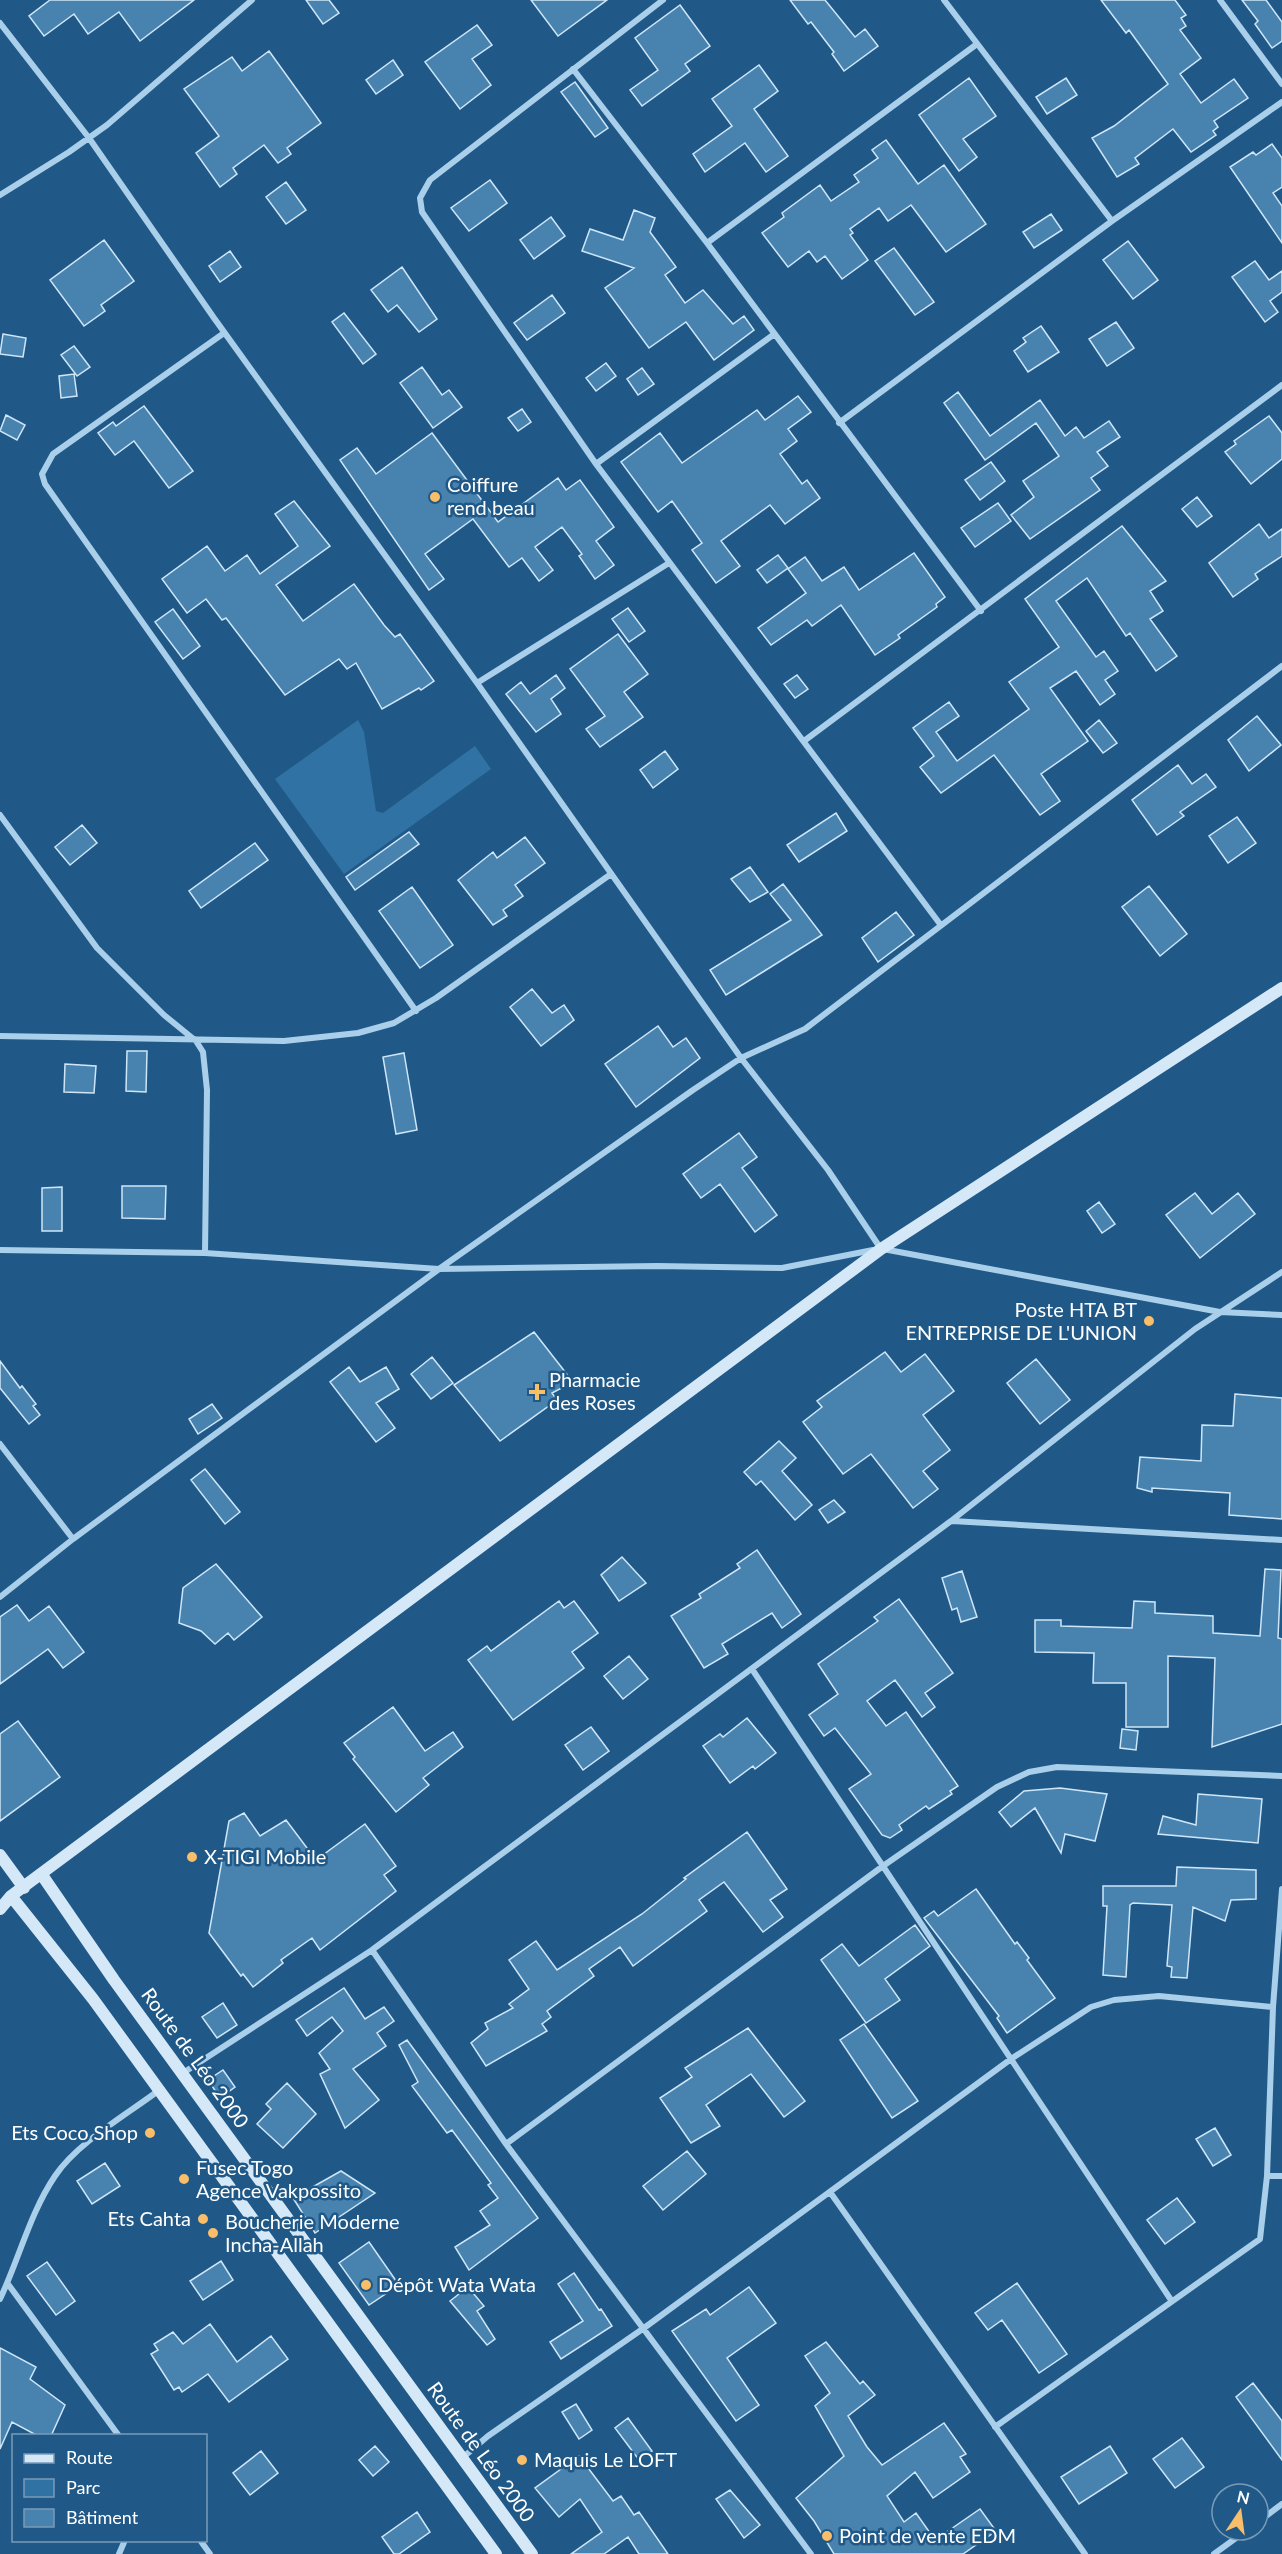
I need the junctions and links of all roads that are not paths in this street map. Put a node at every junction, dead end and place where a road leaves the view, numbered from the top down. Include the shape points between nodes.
1 (251, 0) edge
2 (663, 0) edge
3 (944, 0) edge
4 (1220, 0) edge
5 (0, 23) edge
6 (977, 44) junction
7 (573, 69) junction
8 (1282, 84) edge
9 (1282, 102) edge
10 (89, 138) junction
11 (0, 195) edge
12 (1112, 221) junction
13 (707, 243) junction
14 (224, 333) junction
15 (773, 335) junction
16 (1282, 385) edge
17 (839, 423) junction
18 (596, 464) junction
19 (669, 563) junction
20 (981, 611) junction
21 (1282, 666) edge
22 (477, 683) junction
23 (804, 741) junction
24 (0, 815) edge
25 (610, 874) junction
26 (940, 924) junction
27 (1282, 988) edge
28 (416, 1011) junction
29 (0, 1036) edge
30 (196, 1041) junction
31 (741, 1058) junction
32 (881, 1249) junction
33 (0, 1250) edge
34 (205, 1253) junction
35 (439, 1269) junction
36 (1282, 1272) edge
37 (1220, 1312) junction
38 (1282, 1315) edge
39 (0, 1444) edge
40 (951, 1521) junction
41 (73, 1539) junction
42 (1282, 1540) edge
43 (0, 1597) edge
44 (752, 1669) junction
45 (1282, 1776) edge
46 (0, 1855) edge
47 (883, 1866) junction
48 (42, 1875) junction
49 (24, 1888) junction
50 (1282, 1889) edge
51 (11, 1896) junction
52 (0, 1909) edge
53 (372, 1950) junction
54 (1273, 2007) junction
55 (1011, 2059) junction
56 (183, 2073) junction
57 (158, 2091) junction
58 (506, 2144) junction
59 (1267, 2176) junction
60 (1282, 2176) edge
61 (830, 2192) junction
62 (8, 2284) junction
63 (0, 2299) edge
64 (1171, 2300) junction
65 (644, 2328) junction
66 (995, 2427) junction
67 (118, 2434) edge
68 (461, 2459) junction
69 (201, 2542) edge
70 (1230, 2542) edge
71 (210, 2554) edge
72 (496, 2554) edge
73 (532, 2554) edge
74 (811, 2554) edge
75 (1085, 2554) edge
76 (1214, 2554) edge

1 - 10 street
2 - 7 street
3 - 6 street
4 - 8 street
5 - 10 street
6 - 12 street
6 - 13 street
7 - 13 street
7 - 18 street via 430,180 420,198 422,212
9 - 12 street
10 - 11 street
10 - 14 street
12 - 17 street
13 - 15 street
14 - 22 street
14 - 28 street via 53,454 42,474 45,484
15 - 17 street
15 - 18 street
16 - 20 street
17 - 20 street
18 - 19 street
19 - 22 street
19 - 23 street
20 - 23 street
21 - 26 street
22 - 25 street
23 - 26 street
24 - 30 street via 97,948
25 - 28 street
25 - 31 street
26 - 31 street via 805,1029
27 - 32 street
28 - 30 street via 394,1023 358,1033 284,1041
29 - 30 street
30 - 34 street via 206,1061
31 - 32 street via 828,1170
31 - 35 street
32 - 35 street via 782,1268
32 - 37 street
32 - 48 street
33 - 34 street
34 - 35 street
35 - 41 street
36 - 37 street
37 - 38 street
37 - 40 street
39 - 41 street
40 - 42 street
40 - 44 street
41 - 43 street
44 - 47 street
44 - 53 street
45 - 47 street via 1057,1767 1029,1772 998,1787
46 - 49 street
47 - 55 street
47 - 58 street
48 - 49 street
48 - 56 street, Route de Léo 2000
49 - 51 street
50 - 54 street
51 - 52 street
51 - 57 street via 68,1966
53 - 56 street
53 - 58 street
54 - 55 street via 1159,1996 1114,2000 1091,2007
54 - 59 street
55 - 61 street
55 - 64 street
56 - 68 street, Route de Léo 2000
57 - 62 street via 72,2156 56,2175 42,2199
57 - 72 street
58 - 65 street
59 - 60 street
59 - 64 street via 1260,2239
61 - 65 street
61 - 66 street
62 - 63 street
62 - 67 street
64 - 66 street
65 - 68 street
65 - 74 street
66 - 75 street
68 - 73 street, Route de Léo 2000
69 - 71 street
70 - 76 street

